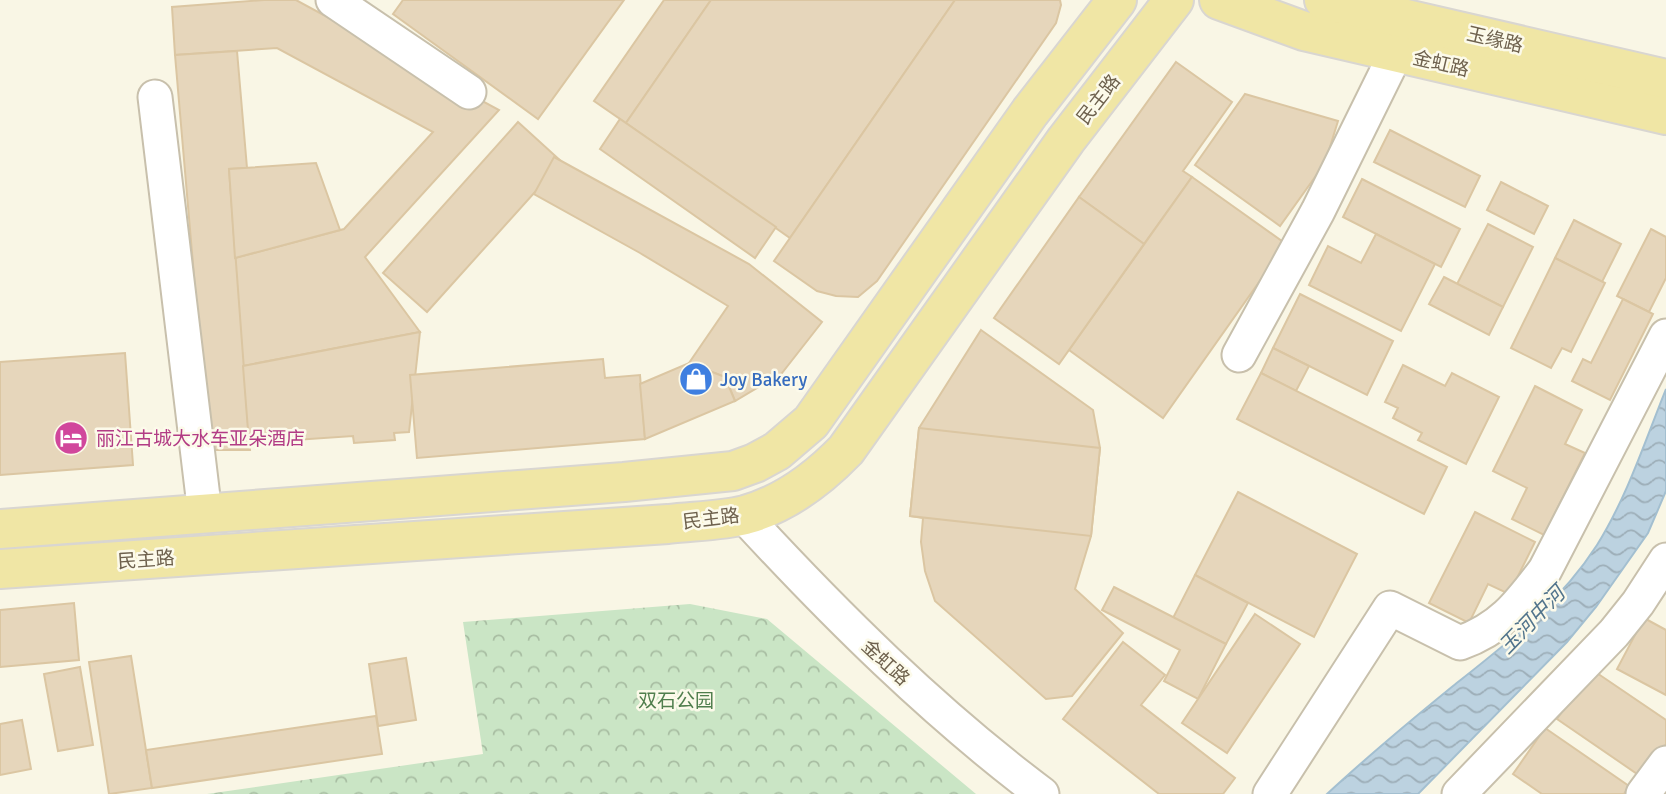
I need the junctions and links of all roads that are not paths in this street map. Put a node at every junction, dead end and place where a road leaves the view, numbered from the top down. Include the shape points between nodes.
1 (333, 0) edge
2 (1117, 0) edge
3 (1174, 0) edge
4 (1219, 0) edge
5 (1324, 0) edge
6 (1396, 52) junction
7 (1666, 79) edge
8 (469, 92) dead end
9 (155, 97) dead end
10 (1666, 115) edge
11 (1666, 336) edge
12 (1239, 355) dead end
13 (205, 514) junction
14 (743, 515) junction
15 (0, 529) edge
16 (1666, 560) edge
17 (0, 569) edge
18 (1666, 763) edge
19 (1042, 794) edge
20 (1270, 794) edge
21 (1459, 794) edge
22 (1643, 794) edge

1 - 8 street
2 - 13 main road via 1030,113 811,422 755,463 733,471 624,482
3 - 14 main road, 民主路 via 1066,140 845,450 801,490
4 - 6 main road, 金虹路 via 1304,31
5 - 7 main road, 玉缘路
6 - 10 main road, 金虹路
6 - 12 street via 1318,211
9 - 13 street
11 - 20 street via 1545,570 1520,603 1483,635 1460,643 1390,608
13 - 15 main road
14 - 17 main road, 民主路 via 668,524
14 - 19 street, 金虹路 via 874,651 946,717
16 - 21 street via 1614,633
18 - 22 street

